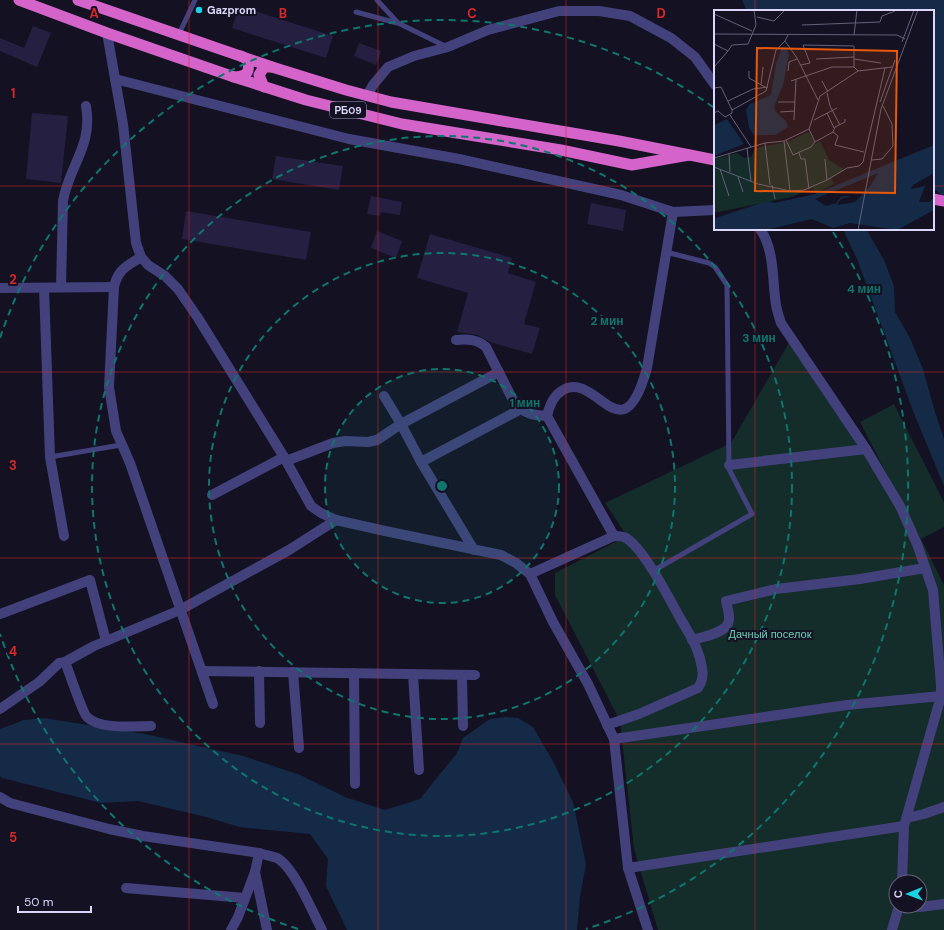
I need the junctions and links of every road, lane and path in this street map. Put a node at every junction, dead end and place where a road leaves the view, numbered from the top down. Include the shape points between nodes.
1 (19, 0) edge
2 (78, 0) edge
3 (195, 0) edge
4 (377, 0) edge
5 (356, 12) dead end
6 (398, 23) junction
7 (107, 33) junction
8 (179, 34) junction
9 (448, 47) junction
10 (240, 56) junction
11 (272, 67) junction
12 (234, 77) junction
13 (115, 79) junction
14 (714, 84) edge
15 (264, 86) junction
16 (367, 96) junction
17 (86, 106) dead end
18 (689, 155) junction
19 (714, 160) edge
20 (934, 199) edge
21 (944, 201) edge
22 (714, 210) edge
23 (673, 212) junction
24 (761, 230) edge
25 (666, 252) junction
26 (141, 257) junction
27 (60, 287) junction
28 (0, 288) edge
29 (44, 288) junction
30 (114, 288) junction
31 (456, 340) dead end
32 (499, 372) junction
33 (384, 396) dead end
34 (521, 409) junction
35 (547, 416) junction
36 (401, 424) junction
37 (121, 445) junction
38 (866, 448) junction
39 (50, 457) junction
40 (285, 459) junction
41 (421, 462) junction
42 (729, 465) junction
43 (212, 495) dead end
44 (336, 520) junction
45 (64, 536) dead end
46 (614, 536) junction
47 (474, 550) junction
48 (925, 568) junction
49 (653, 571) junction
50 (530, 574) junction
51 (180, 610) junction
52 (0, 614) edge
53 (106, 640) junction
54 (692, 640) junction
55 (65, 662) junction
56 (202, 671) junction
57 (259, 671) junction
58 (293, 672) junction
59 (354, 673) junction
60 (413, 674) junction
61 (462, 674) junction
62 (474, 675) dead end
63 (941, 696) junction
64 (213, 704) dead end
65 (0, 709) edge
66 (260, 723) dead end
67 (607, 725) junction
68 (151, 726) dead end
69 (463, 726) dead end
70 (614, 739) junction
71 (299, 748) dead end
72 (419, 770) dead end
73 (355, 784) dead end
74 (0, 797) edge
75 (944, 807) edge
76 (906, 822) junction
77 (259, 854) junction
78 (628, 868) junction
79 (255, 872) junction
80 (903, 874) edge
81 (126, 888) dead end
82 (245, 898) junction
83 (944, 904) edge
84 (928, 906) edge
85 (897, 914) edge
86 (231, 930) edge
87 (267, 930) edge
88 (322, 930) edge
89 (648, 930) edge
90 (892, 930) edge

1 - 7 highway, РБ09
2 - 8 highway, РБ09
3 - 8 lane
4 - 6 lane
5 - 6 lane
6 - 9 lane
7 - 12 highway, РБ09
7 - 13 street
8 - 10 highway, РБ09
9 - 14 street via 488,30 559,11 599,11 630,16 671,38 695,57
9 - 16 street via 414,56 388,67
10 - 11 highway, РБ09
10 - 12 highway via 248,60 249,69 247,73
11 - 15 highway via 264,67 259,75
11 - 16 highway, РБ09
12 - 15 highway, РБ09
13 - 23 street via 348,139 467,160 622,195
13 - 26 street via 136,243
15 - 18 highway, РБ09 via 306,100 402,124 561,150 632,165
16 - 18 highway, РБ09
17 - 27 street via 88,126 63,201
18 - 19 highway, РБ09
20 - 21 highway
22 - 23 street
23 - 25 street
24 - 38 street via 771,256 776,306 781,323
25 - 35 street via 647,368 633,403 624,410 615,410 580,387 571,386 559,392 548,409
25 - 42 lane via 709,263 727,285
26 - 30 street via 116,276
26 - 40 street via 178,289
27 - 29 street
27 - 30 street
28 - 29 street
29 - 39 street
30 - 37 street via 109,387 116,431
31 - 32 street via 480,342 486,347
32 - 34 street via 515,404
32 - 36 street
33 - 36 street
34 - 35 street via 532,415
34 - 41 street
35 - 46 street
36 - 40 street via 377,440 333,443
36 - 41 street
37 - 39 lane
37 - 51 street via 130,463
38 - 42 street
38 - 48 street via 900,506
39 - 45 street
40 - 43 street
40 - 44 street via 311,506
41 - 47 street
42 - 49 lane via 752,514
44 - 47 street
44 - 51 street via 289,550
46 - 49 street via 627,538
46 - 50 street
47 - 50 street via 501,555
48 - 54 street via 776,589 726,601 729,621 726,626 719,632
48 - 63 street via 933,590 935,606
49 - 54 street
50 - 67 street
51 - 53 street
51 - 56 street
52 - 53 street via 90,580
53 - 55 street
54 - 67 street via 703,670 698,688
55 - 65 street
55 - 68 street via 86,716 97,723
56 - 57 street
56 - 64 street
57 - 58 street
57 - 66 street
58 - 59 street
58 - 71 street
59 - 60 street
59 - 73 street
60 - 61 street
60 - 72 street
61 - 62 street
61 - 69 street
63 - 70 street via 847,705
63 - 76 street
67 - 70 street
70 - 78 street
74 - 77 street via 10,803 109,829
75 - 76 street
76 - 78 street
76 - 80 street
77 - 79 street
77 - 88 street via 277,858 284,863 294,876
78 - 89 street
79 - 82 street
79 - 87 street
81 - 82 street
82 - 86 street
83 - 84 street
85 - 90 street

